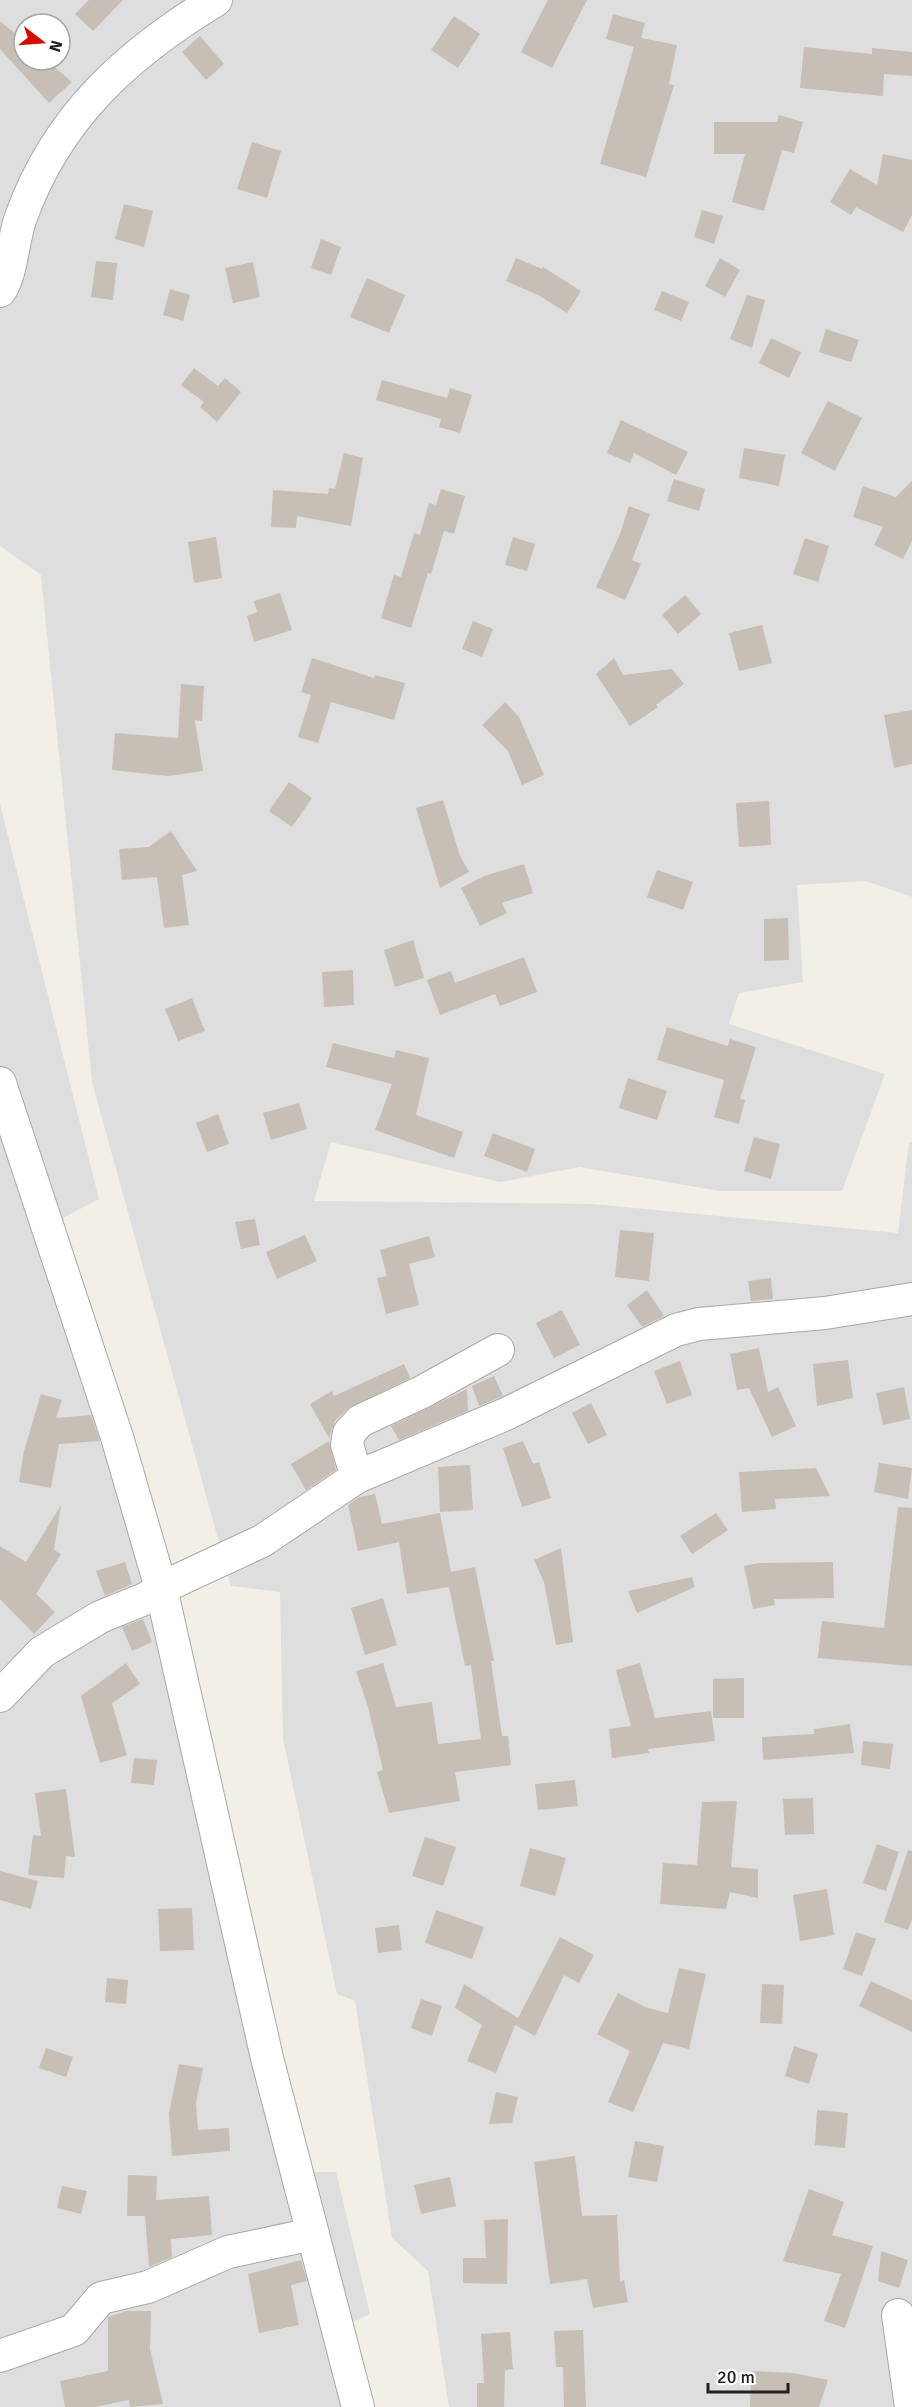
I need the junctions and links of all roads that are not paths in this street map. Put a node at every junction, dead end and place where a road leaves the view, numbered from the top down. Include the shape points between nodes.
1 (216, 0) edge
2 (0, 291) edge
3 (0, 1083) edge
4 (912, 1299) edge
5 (498, 1350) dead end
6 (357, 1477) junction
7 (160, 1588) junction
8 (0, 1696) edge
9 (313, 2234) junction
10 (898, 2315) dead end
11 (0, 2356) edge
12 (358, 2407) edge
13 (911, 2407) edge

1 - 2 street via 169,28 98,88 50,152 21,217
3 - 7 street via 117,1437
4 - 6 street via 676,1329 506,1414
5 - 6 street via 360,1421 349,1433 347,1444
6 - 7 street via 262,1541
7 - 8 street via 147,1598 99,1617 42,1652
7 - 9 street via 267,2058
9 - 11 street via 228,2252 148,2287 101,2298 74,2330
9 - 12 street
10 - 13 street

